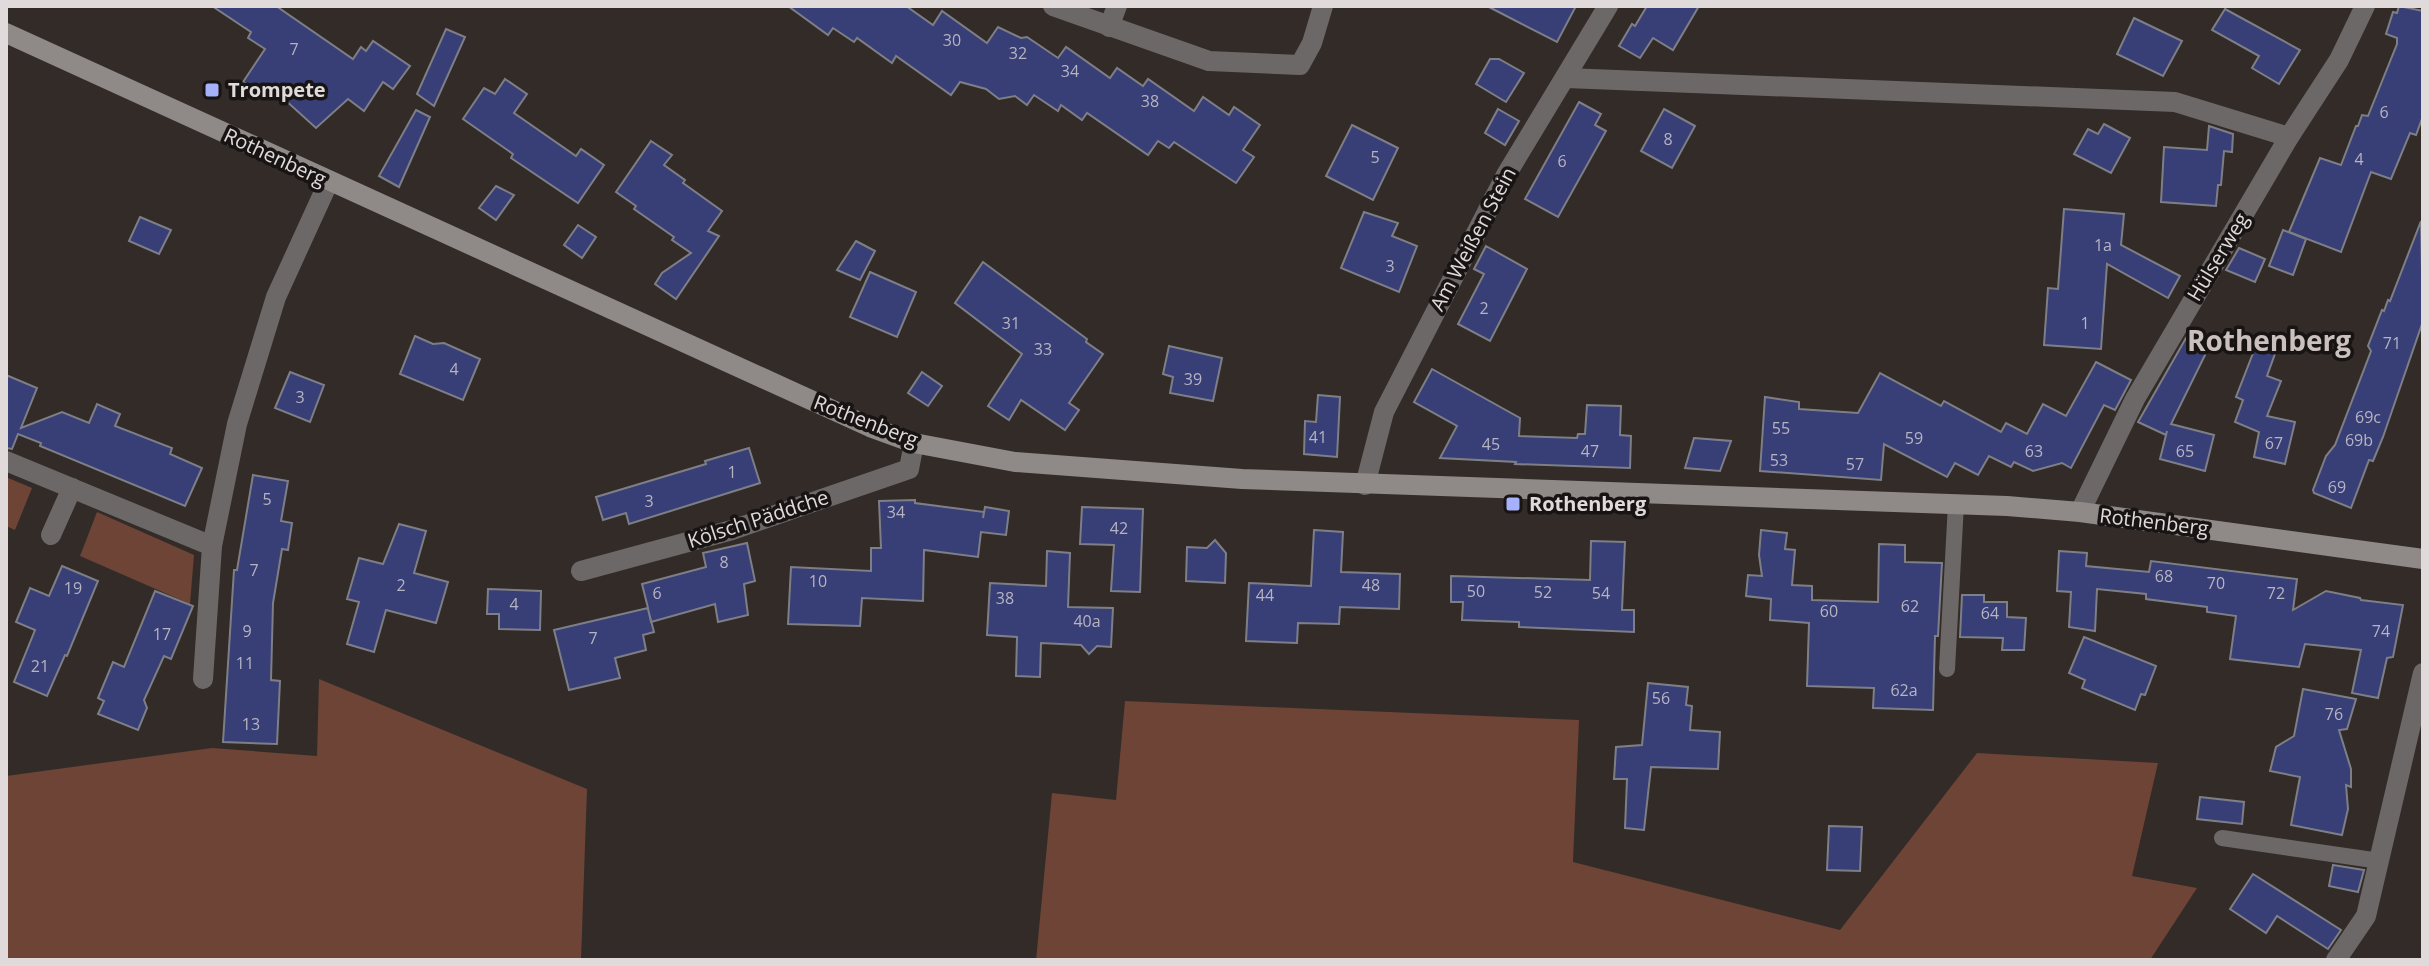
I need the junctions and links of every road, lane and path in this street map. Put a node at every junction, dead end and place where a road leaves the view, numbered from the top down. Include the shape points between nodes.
1 (1053, 6) edge
2 (1117, 6) edge
3 (1323, 6) edge
4 (1608, 6) edge
5 (2365, 6) edge
6 (1109, 27) junction
7 (6, 33) edge
8 (1566, 78) junction
9 (2289, 137) junction
10 (329, 181) junction
11 (914, 443) junction
12 (6, 461) edge
13 (1365, 485) junction
14 (72, 488) junction
15 (1956, 504) junction
16 (2080, 512) junction
17 (51, 535) dead end
18 (212, 546) junction
19 (2423, 557) edge
20 (581, 571) dead end
21 (1947, 669) dead end
22 (2423, 673) edge
23 (203, 679) dead end
24 (2222, 838) dead end
25 (2380, 861) junction
26 (2336, 960) edge

1 - 6 street
2 - 6 street
3 - 6 street via 1300,65 1209,61
4 - 8 street, Am Weißen Stein
5 - 9 street, Hülserweg via 2339,60
7 - 10 street, Rothenberg
8 - 9 street via 2175,102
8 - 13 street, Am Weißen Stein via 1506,175 1384,412
9 - 16 street, Hülserweg via 2135,399
10 - 11 street, Rothenberg
10 - 18 street via 276,297 237,424
11 - 13 street, Rothenberg via 1015,462
11 - 20 street, Kölsch Päddche via 909,469 732,530
12 - 14 street
13 - 15 street, Rothenberg
14 - 17 street
14 - 18 street
15 - 16 street, Rothenberg
15 - 21 lane
16 - 19 street, Rothenberg
18 - 23 street
22 - 25 street
24 - 25 lane
25 - 26 street via 2366,916

